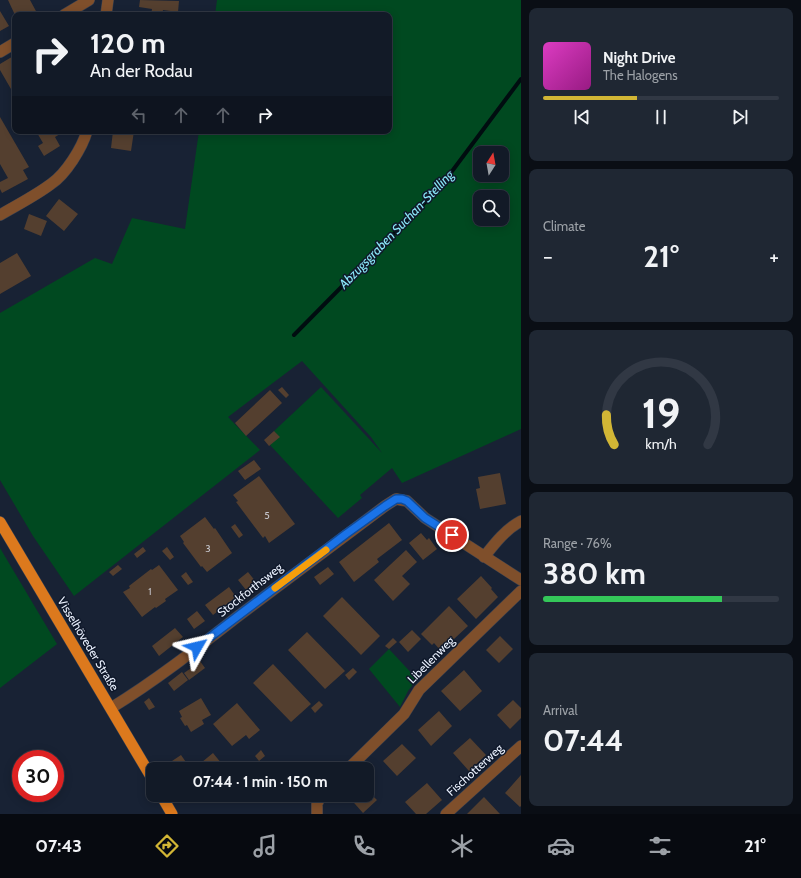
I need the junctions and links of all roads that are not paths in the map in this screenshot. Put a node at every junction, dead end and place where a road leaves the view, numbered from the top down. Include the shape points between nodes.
1 (89, 0) edge
2 (108, 0) edge
3 (69, 12) edge
4 (106, 12) edge
5 (12, 45) edge
6 (0, 52) edge
7 (86, 134) edge
8 (0, 215) edge
9 (0, 522) edge
10 (521, 522) edge
11 (484, 557) junction
12 (521, 580) edge
13 (521, 591) edge
14 (111, 708) junction
15 (521, 746) edge
16 (355, 762) edge
17 (146, 768) edge
18 (165, 802) edge
19 (318, 802) edge
20 (172, 814) edge
21 (317, 814) edge
22 (446, 814) edge

1 - 3 street
2 - 4 street
5 - 6 street
7 - 8 street via 70,163 52,184
9 - 14 main road, Visselhöveder Straße
10 - 11 street via 512,526
11 - 12 street, Stockforthsweg
11 - 14 street, Stockforthsweg via 425,518 407,501 396,499 199,646
13 - 16 street, Libellenweg via 422,687 404,714
14 - 17 main road, Visselhöveder Straße
15 - 22 street, Fischotterweg
18 - 20 main road
19 - 21 street

